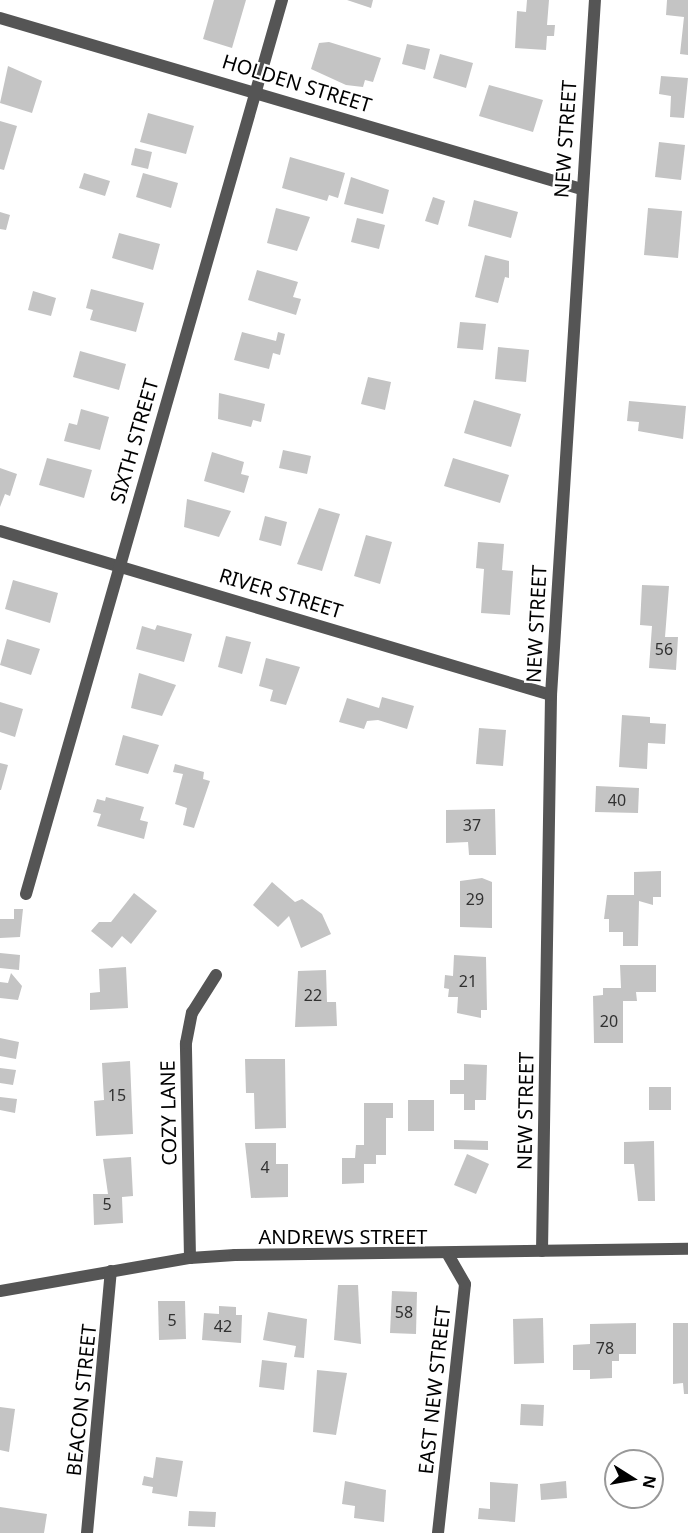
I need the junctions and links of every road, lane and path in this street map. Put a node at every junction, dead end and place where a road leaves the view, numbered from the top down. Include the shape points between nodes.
1 (282, 0) edge
2 (595, 0) edge
3 (0, 18) edge
4 (255, 91) junction
5 (581, 189) junction
6 (0, 531) edge
7 (119, 564) junction
8 (551, 695) junction
9 (26, 894) dead end
10 (216, 975) dead end
11 (688, 1250) edge
12 (542, 1251) junction
13 (448, 1255) junction
14 (190, 1258) junction
15 (111, 1271) junction
16 (0, 1291) edge
17 (87, 1533) edge
18 (438, 1533) edge

1 - 4 street, SIXTH STREET
2 - 5 street, NEW STREET
3 - 4 street, HOLDEN STREET
4 - 5 street, HOLDEN STREET
4 - 7 street, SIXTH STREET
5 - 8 street, NEW STREET
6 - 7 street, RIVER STREET
7 - 8 street, RIVER STREET
7 - 9 street, SIXTH STREET
8 - 12 street, NEW STREET
10 - 14 street, COZY LANE via 192,1013 186,1043
11 - 12 street, ANDREWS STREET
12 - 13 street, ANDREWS STREET
13 - 14 street, ANDREWS STREET
13 - 18 street, EAST NEW STREET via 465,1284
14 - 15 street, ANDREWS STREET
15 - 16 street, ANDREWS STREET
15 - 17 street, BEACON STREET

